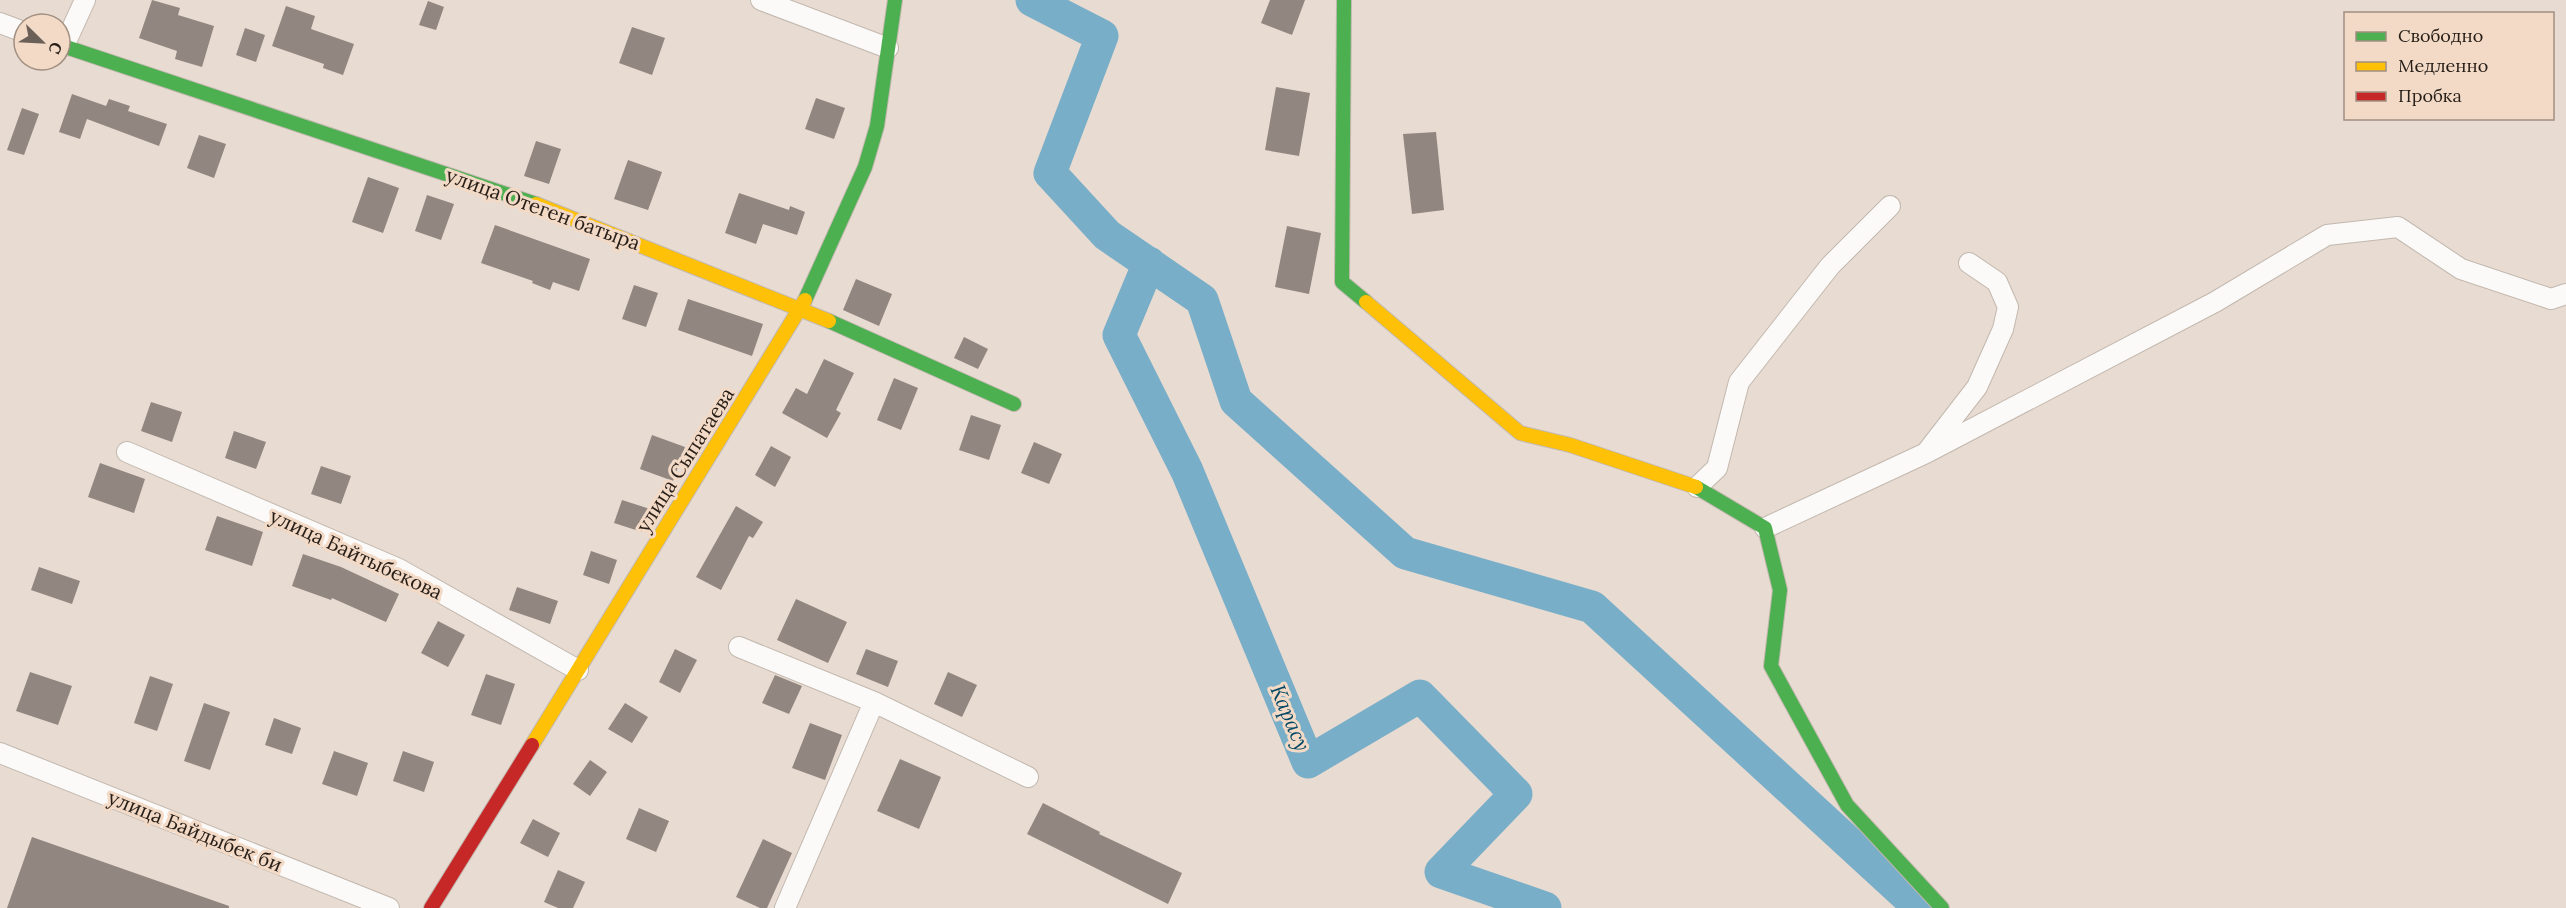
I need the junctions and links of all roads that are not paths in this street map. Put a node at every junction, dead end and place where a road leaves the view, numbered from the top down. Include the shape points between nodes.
1 (85, 0) edge
2 (760, 0) edge
3 (895, 0) edge
4 (1344, 0) edge
5 (72, 25) edge
6 (72, 48) edge
7 (888, 48) junction
8 (1890, 206) dead end
9 (1969, 263) dead end
10 (2566, 294) edge
11 (801, 309) junction
12 (1014, 404) dead end
13 (128, 452) dead end
14 (1926, 453) junction
15 (1697, 487) junction
16 (1765, 528) junction
17 (739, 647) dead end
18 (578, 670) junction
19 (874, 702) junction
20 (0, 753) edge
21 (1028, 777) dead end
22 (389, 908) edge
23 (431, 908) edge
24 (785, 908) edge
25 (1942, 908) edge

1 - 5 street
2 - 7 street
3 - 7 street, улица Сыпатаева
4 - 15 street via 1342,282 1520,433 1570,445
6 - 11 street, улица Отеген батыра via 532,202
7 - 11 street, улица Сыпатаева via 877,126 865,167
8 - 15 street via 1830,266 1739,382 1717,468
9 - 14 street via 1997,282 2008,307 2003,329 1977,387
10 - 14 street via 2551,298 2461,269 2398,226 2327,235 2216,302
11 - 12 street, улица Отеген батыра
11 - 18 street, улица Сыпатаева
13 - 18 street, улица Байтыбекова via 399,569
14 - 16 street
15 - 16 street
16 - 25 street via 1780,590 1771,666 1847,805
17 - 19 street
18 - 23 street, улица Сыпатаева
19 - 21 street
19 - 24 street
20 - 22 street, улица Байдыбек би

